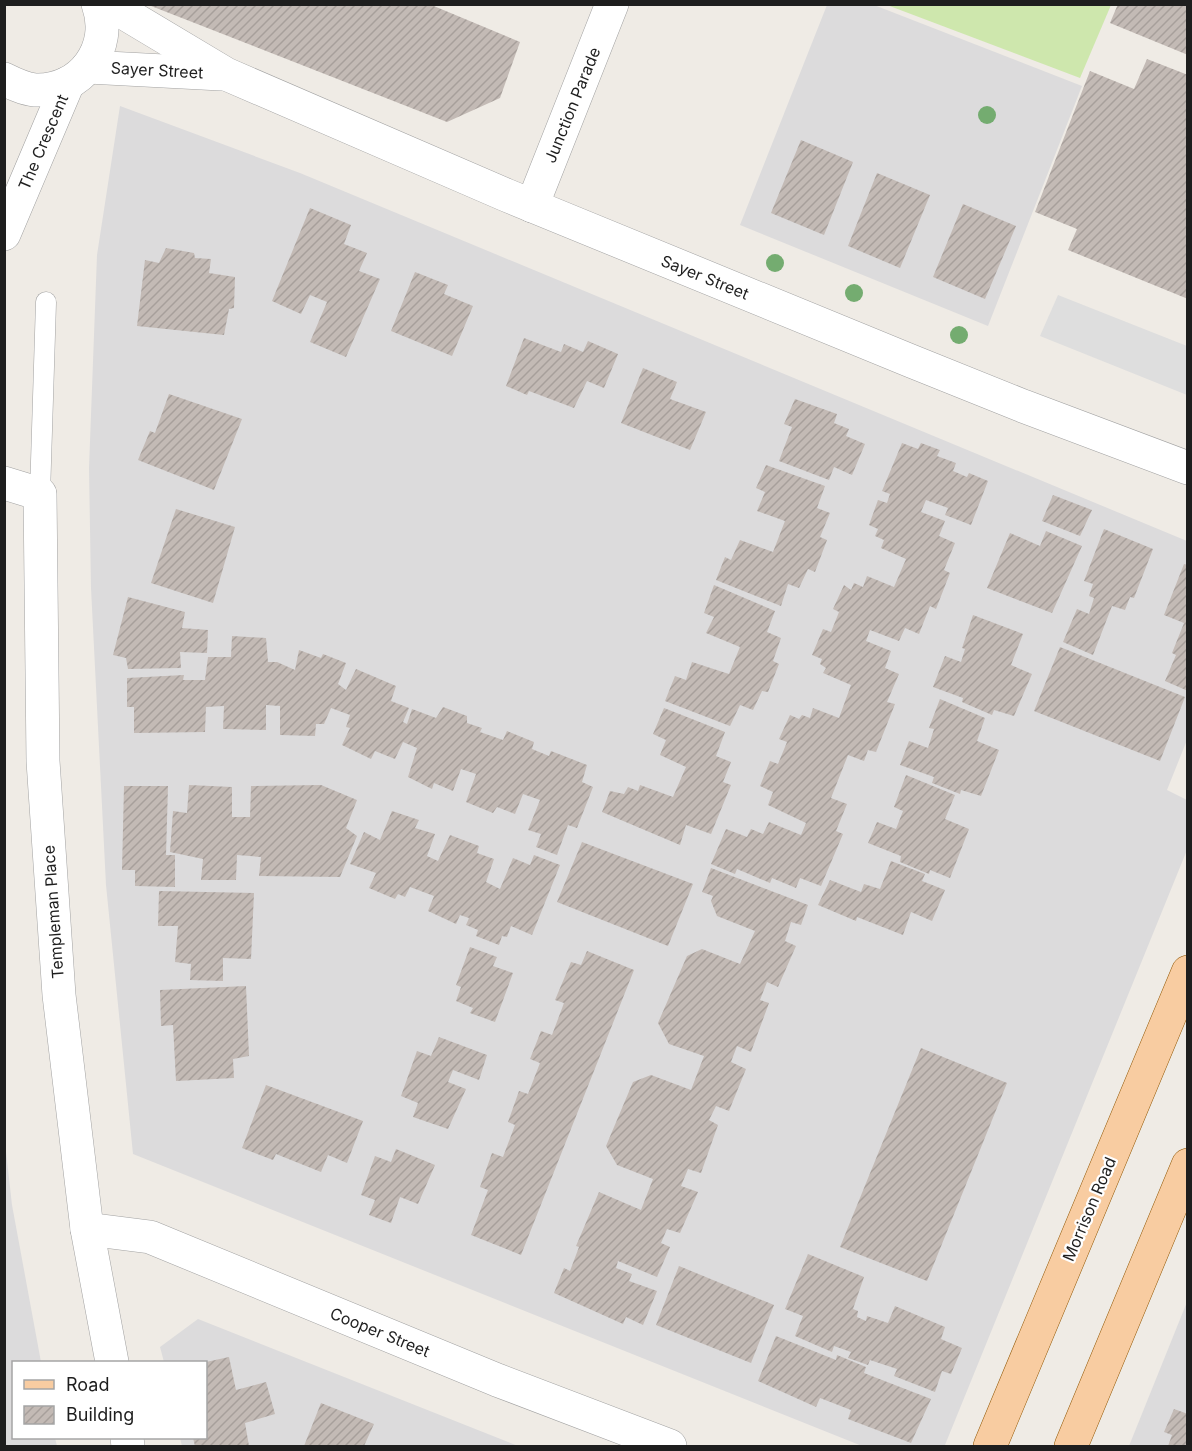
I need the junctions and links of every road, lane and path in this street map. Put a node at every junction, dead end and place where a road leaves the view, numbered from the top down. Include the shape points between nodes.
1 (98, 4) edge
2 (109, 4) edge
3 (612, 4) edge
4 (226, 74) junction
5 (78, 75) junction
6 (4, 79) edge
7 (532, 206) junction
8 (4, 234) edge
9 (46, 302) dead end
10 (1188, 468) edge
11 (4, 483) edge
12 (40, 494) junction
13 (1188, 972) edge
14 (1188, 1165) edge
15 (87, 1229) junction
16 (112, 1361) edge
17 (670, 1446) edge
18 (990, 1446) edge
19 (1071, 1446) edge

1 - 5 street, The Crescent via 102,15 98,51
2 - 4 street, Sayer Street
3 - 7 street, Junction Parade
4 - 5 street, Sayer Street
4 - 7 street, Sayer Street
5 - 6 street, The Crescent via 52,89 34,90
5 - 8 street, The Crescent
7 - 10 street, Sayer Street via 1023,406
9 - 12 lane
11 - 12 street
12 - 15 street, Templeman Place via 43,761 59,995
13 - 18 main road, Morrison Road
14 - 19 main road
15 - 16 street, Templeman Place
15 - 17 street, Cooper Street via 150,1237 487,1376

